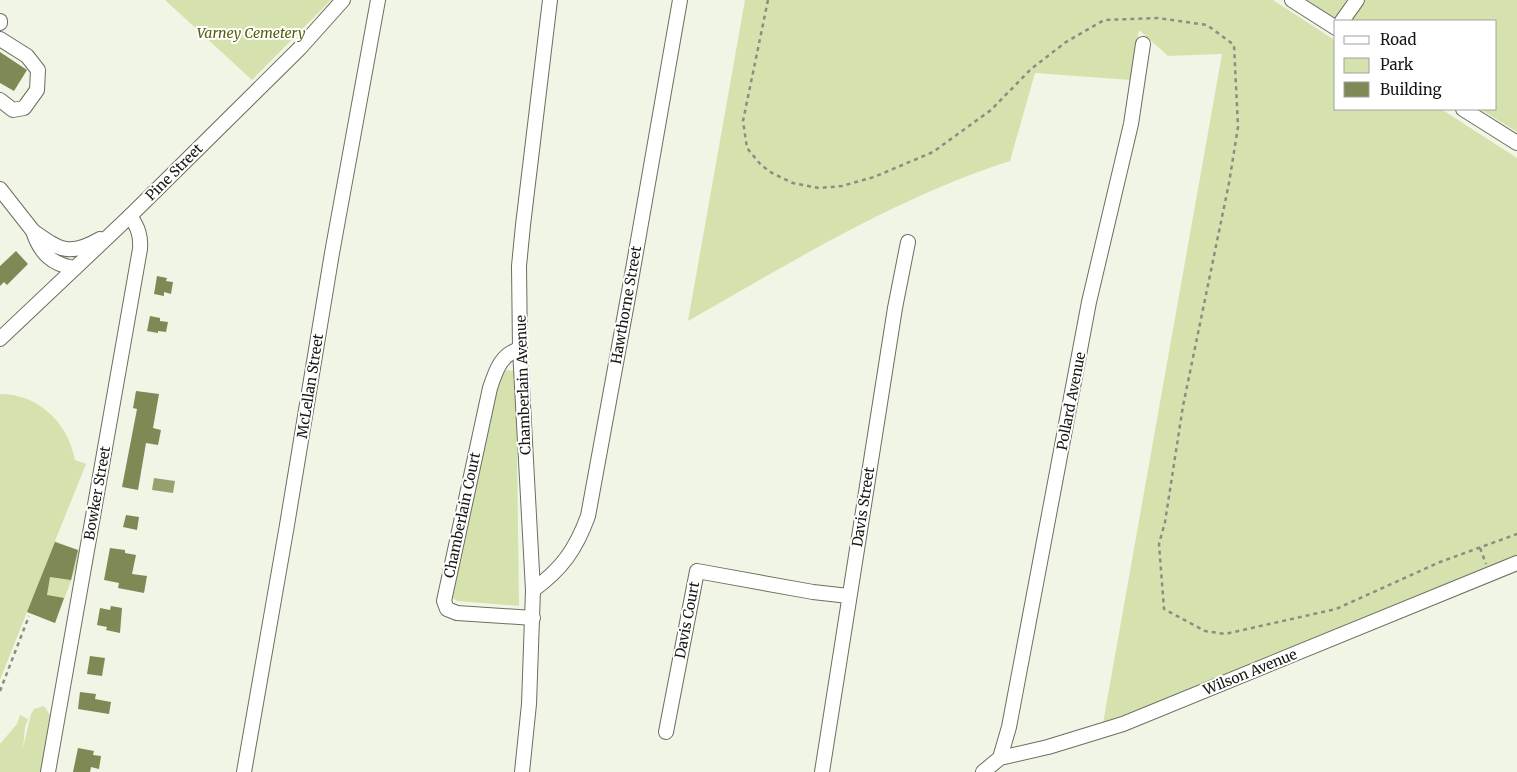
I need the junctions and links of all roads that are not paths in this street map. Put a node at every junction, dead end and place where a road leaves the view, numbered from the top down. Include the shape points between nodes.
1 (343, 0) edge
2 (378, 0) edge
3 (550, 0) edge
4 (680, 0) edge
5 (1292, 0) edge
6 (1357, 0) edge
7 (1343, 20) edge
8 (1334, 27) edge
9 (0, 39) edge
10 (1143, 44) dead end
11 (0, 100) edge
12 (1465, 110) edge
13 (1517, 143) edge
14 (0, 189) edge
15 (130, 216) junction
16 (32, 231) junction
17 (114, 231) junction
18 (908, 242) dead end
19 (57, 248) junction
20 (59, 264) junction
21 (75, 268) junction
22 (0, 339) edge
23 (520, 349) junction
24 (1517, 564) edge
25 (533, 590) junction
26 (849, 596) junction
27 (533, 618) junction
28 (666, 732) dead end
29 (1000, 758) junction
30 (48, 772) edge
31 (244, 772) edge
32 (522, 772) edge
33 (822, 772) edge
34 (982, 772) edge

1 - 15 street, Pine Street via 300,48
2 - 31 street, McLellan Street
3 - 23 street, Chamberlain Avenue via 519,266
4 - 25 street, Hawthorne Street via 588,516 571,553 547,580
5 - 8 street
6 - 7 street
9 - 11 street via 27,56 38,70 38,90 24,108 13,110
10 - 29 street, Pollard Avenue via 1131,124 1089,302 1009,727
12 - 13 street
14 - 16 street
15 - 17 street, Pine Street
15 - 30 street, Bowker Street via 139,230 140,249
16 - 19 street
16 - 20 street via 46,256
17 - 19 street via 84,247
17 - 21 street, Pine Street
18 - 26 street, Davis Street
19 - 20 street
20 - 21 street
21 - 22 street, Pine Street
23 - 25 street, Chamberlain Avenue
23 - 27 street, Chamberlain Court via 504,358 490,388 444,601 447,609 457,613
24 - 29 street, Wilson Avenue via 1124,724
25 - 27 street, Chamberlain Avenue
26 - 28 street, Davis Court via 697,571
26 - 33 street, Davis Street
27 - 32 street, Chamberlain Avenue
29 - 34 street, Wilson Avenue

